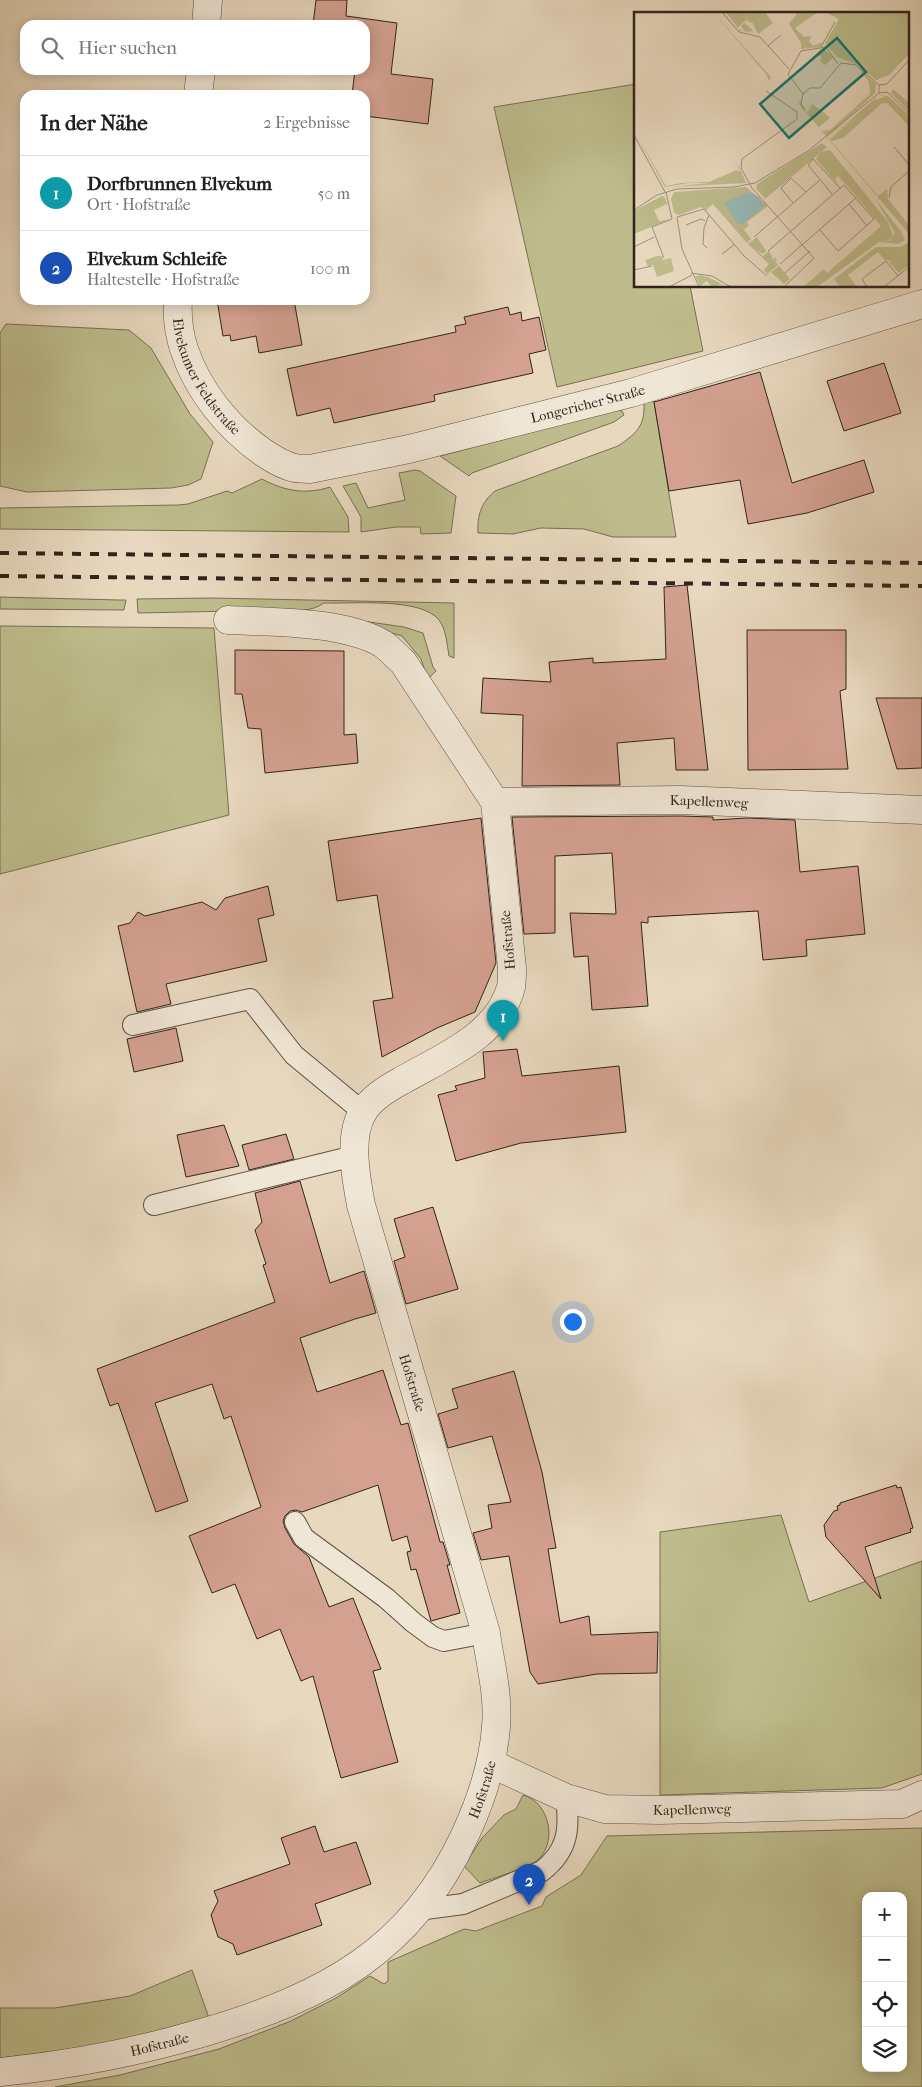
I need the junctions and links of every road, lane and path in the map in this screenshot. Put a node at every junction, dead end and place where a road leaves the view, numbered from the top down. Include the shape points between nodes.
1 (208, 0) edge
2 (206, 20) edge
3 (200, 75) edge
4 (199, 90) edge
5 (922, 304) edge
6 (178, 305) edge
7 (252, 444) joint
8 (228, 620) dead end
9 (495, 802) junction
10 (922, 810) edge
11 (133, 1025) dead end
12 (363, 1112) junction
13 (354, 1156) junction
14 (154, 1205) dead end
15 (295, 1522) dead end
16 (486, 1633) junction
17 (492, 1764) junction
18 (566, 1798) junction
19 (915, 1801) edge
20 (418, 1910) junction
21 (0, 2072) edge

1 - 2 street
3 - 4 street
5 - 7 street, Longericher Straße via 631,393 409,449 310,469 293,468 274,460
6 - 7 street, Elvekumer Feldstraße via 184,349 200,384 214,406
8 - 9 street, Hofstraße via 318,625 383,644 403,662
9 - 10 street, Kapellenweg via 681,800
9 - 12 street, Hofstraße via 512,968 511,986 504,1005 493,1022 478,1035 385,1091
11 - 12 lane via 250,999 294,1056
12 - 13 street, Hofstraße via 356,1133
13 - 14 lane
13 - 16 street, Hofstraße via 361,1205
15 - 16 lane via 304,1538 434,1637 444,1641
16 - 17 street, Hofstraße via 496,1691 497,1724
17 - 18 street, Kapellenweg
17 - 20 street, Hofstraße via 461,1843 448,1868
18 - 19 street, Kapellenweg via 604,1809 659,1810
18 - 20 lane via 569,1822 564,1842 552,1863 530,1878 477,1899 448,1908
20 - 21 street, Hofstraße via 386,1944 353,1969 273,2010 164,2044 105,2057

